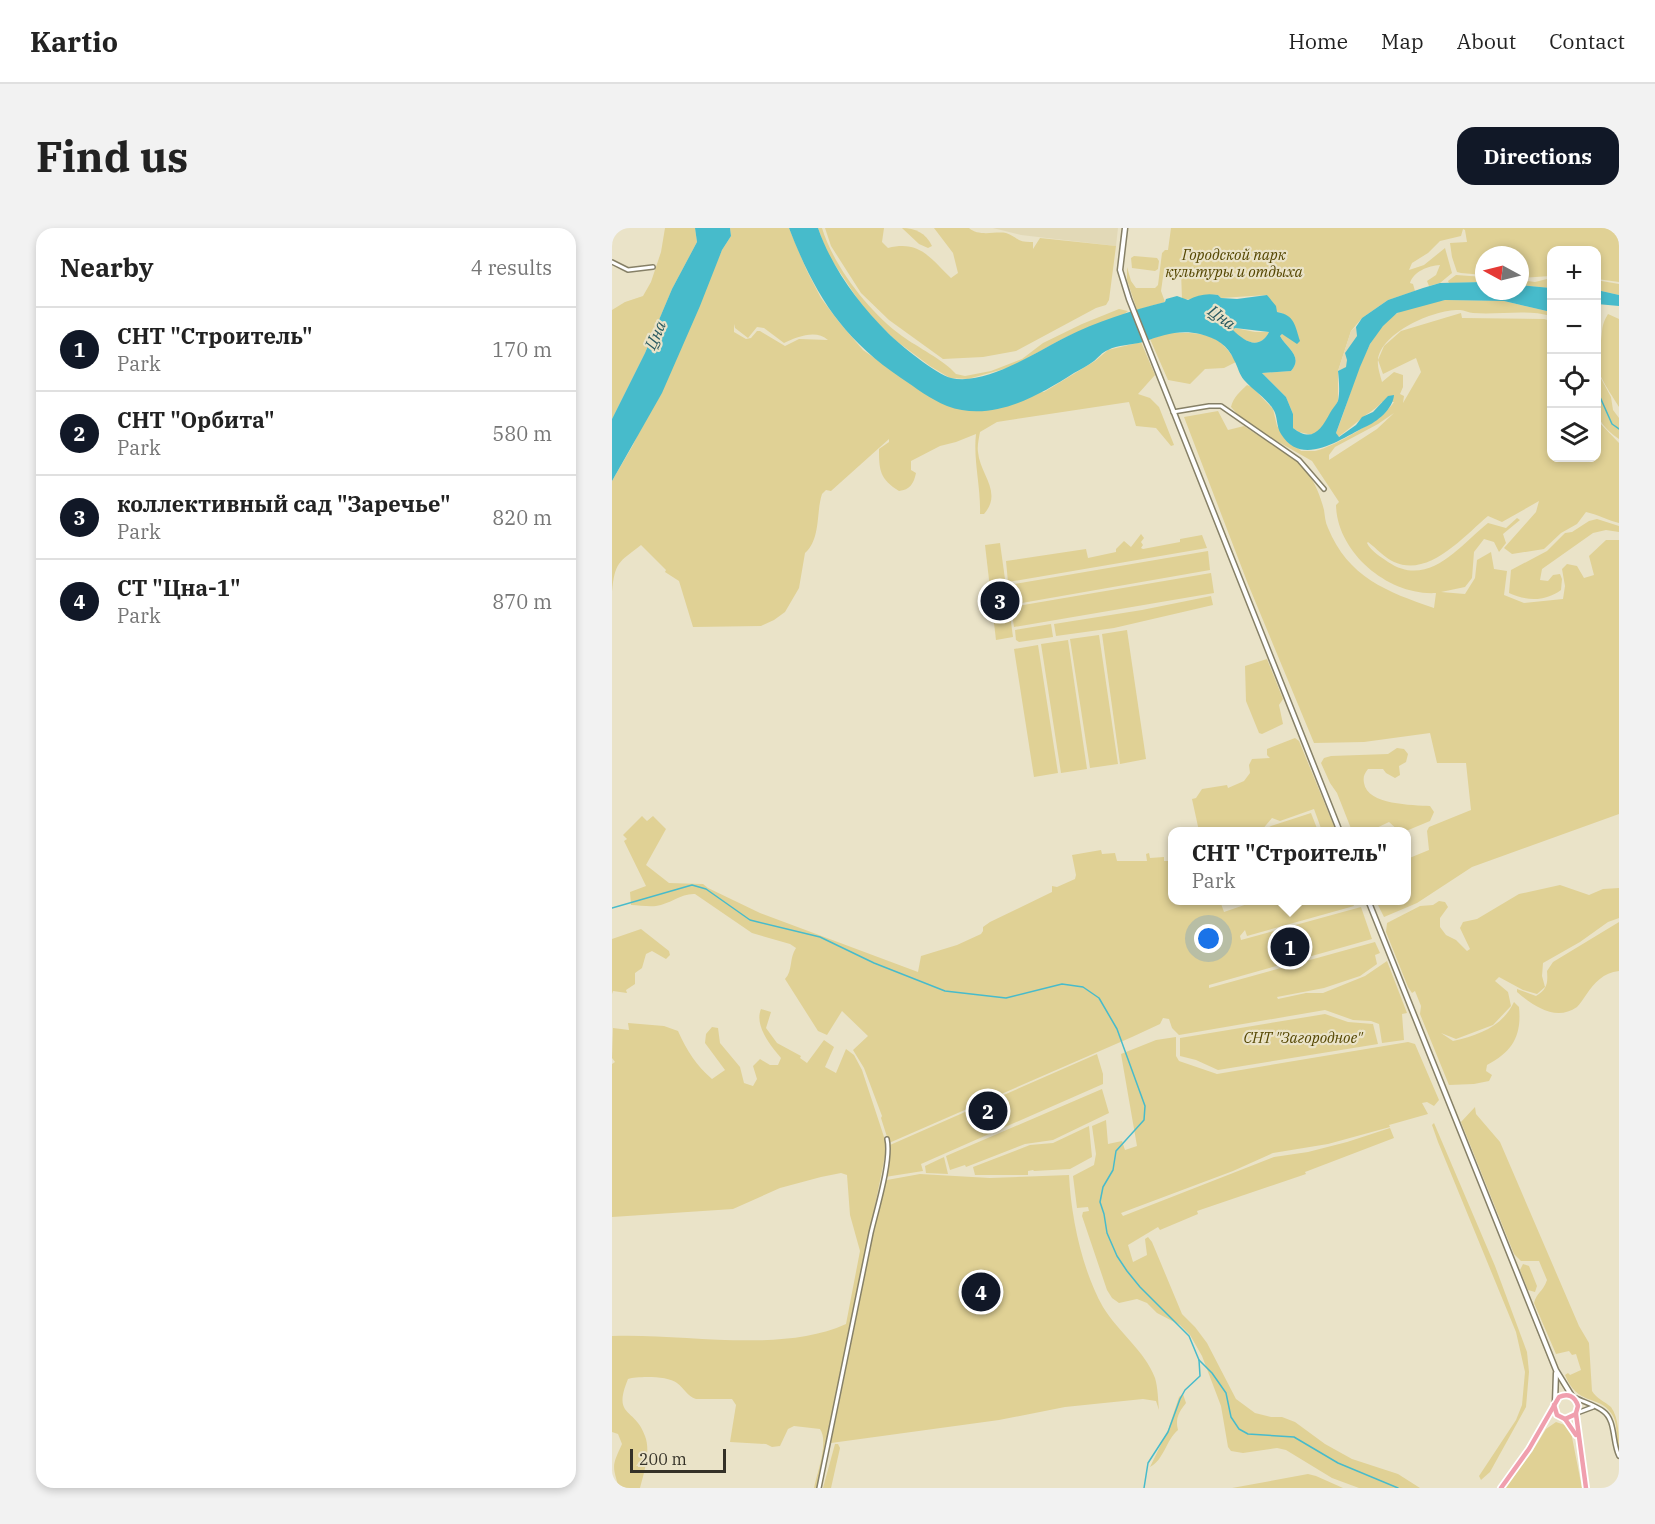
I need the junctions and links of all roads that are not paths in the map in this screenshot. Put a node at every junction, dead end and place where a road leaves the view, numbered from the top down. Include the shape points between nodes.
1 (1125, 228) edge
2 (612, 262) edge
3 (652, 267) dead end
4 (1173, 412) junction
5 (1324, 489) dead end
6 (1338, 827) edge
7 (1370, 905) edge
8 (886, 1139) dead end
9 (1556, 1370) junction
10 (1572, 1396) junction
11 (1555, 1403) junction
12 (1595, 1407) junction
13 (1576, 1414) junction
14 (1563, 1418) junction
15 (1544, 1426) junction
16 (1578, 1441) junction
17 (1619, 1456) edge
18 (819, 1488) edge
19 (1501, 1488) edge
20 (1586, 1488) edge

1 - 4 main road via 1120,270
2 - 3 street via 628,270
4 - 5 street via 1216,405 1228,410 1299,460
4 - 6 main road
7 - 9 main road
8 - 18 street via 883,1179
9 - 10 main road
9 - 11 main road
10 - 11 main road via 1563,1395
10 - 12 street
10 - 13 main road via 1577,1402
11 - 14 main road via 1555,1412
11 - 15 main road
12 - 13 street
12 - 17 street via 1608,1416
13 - 14 main road
13 - 16 main road
14 - 15 main road
14 - 16 main road
15 - 19 main road
16 - 20 main road

